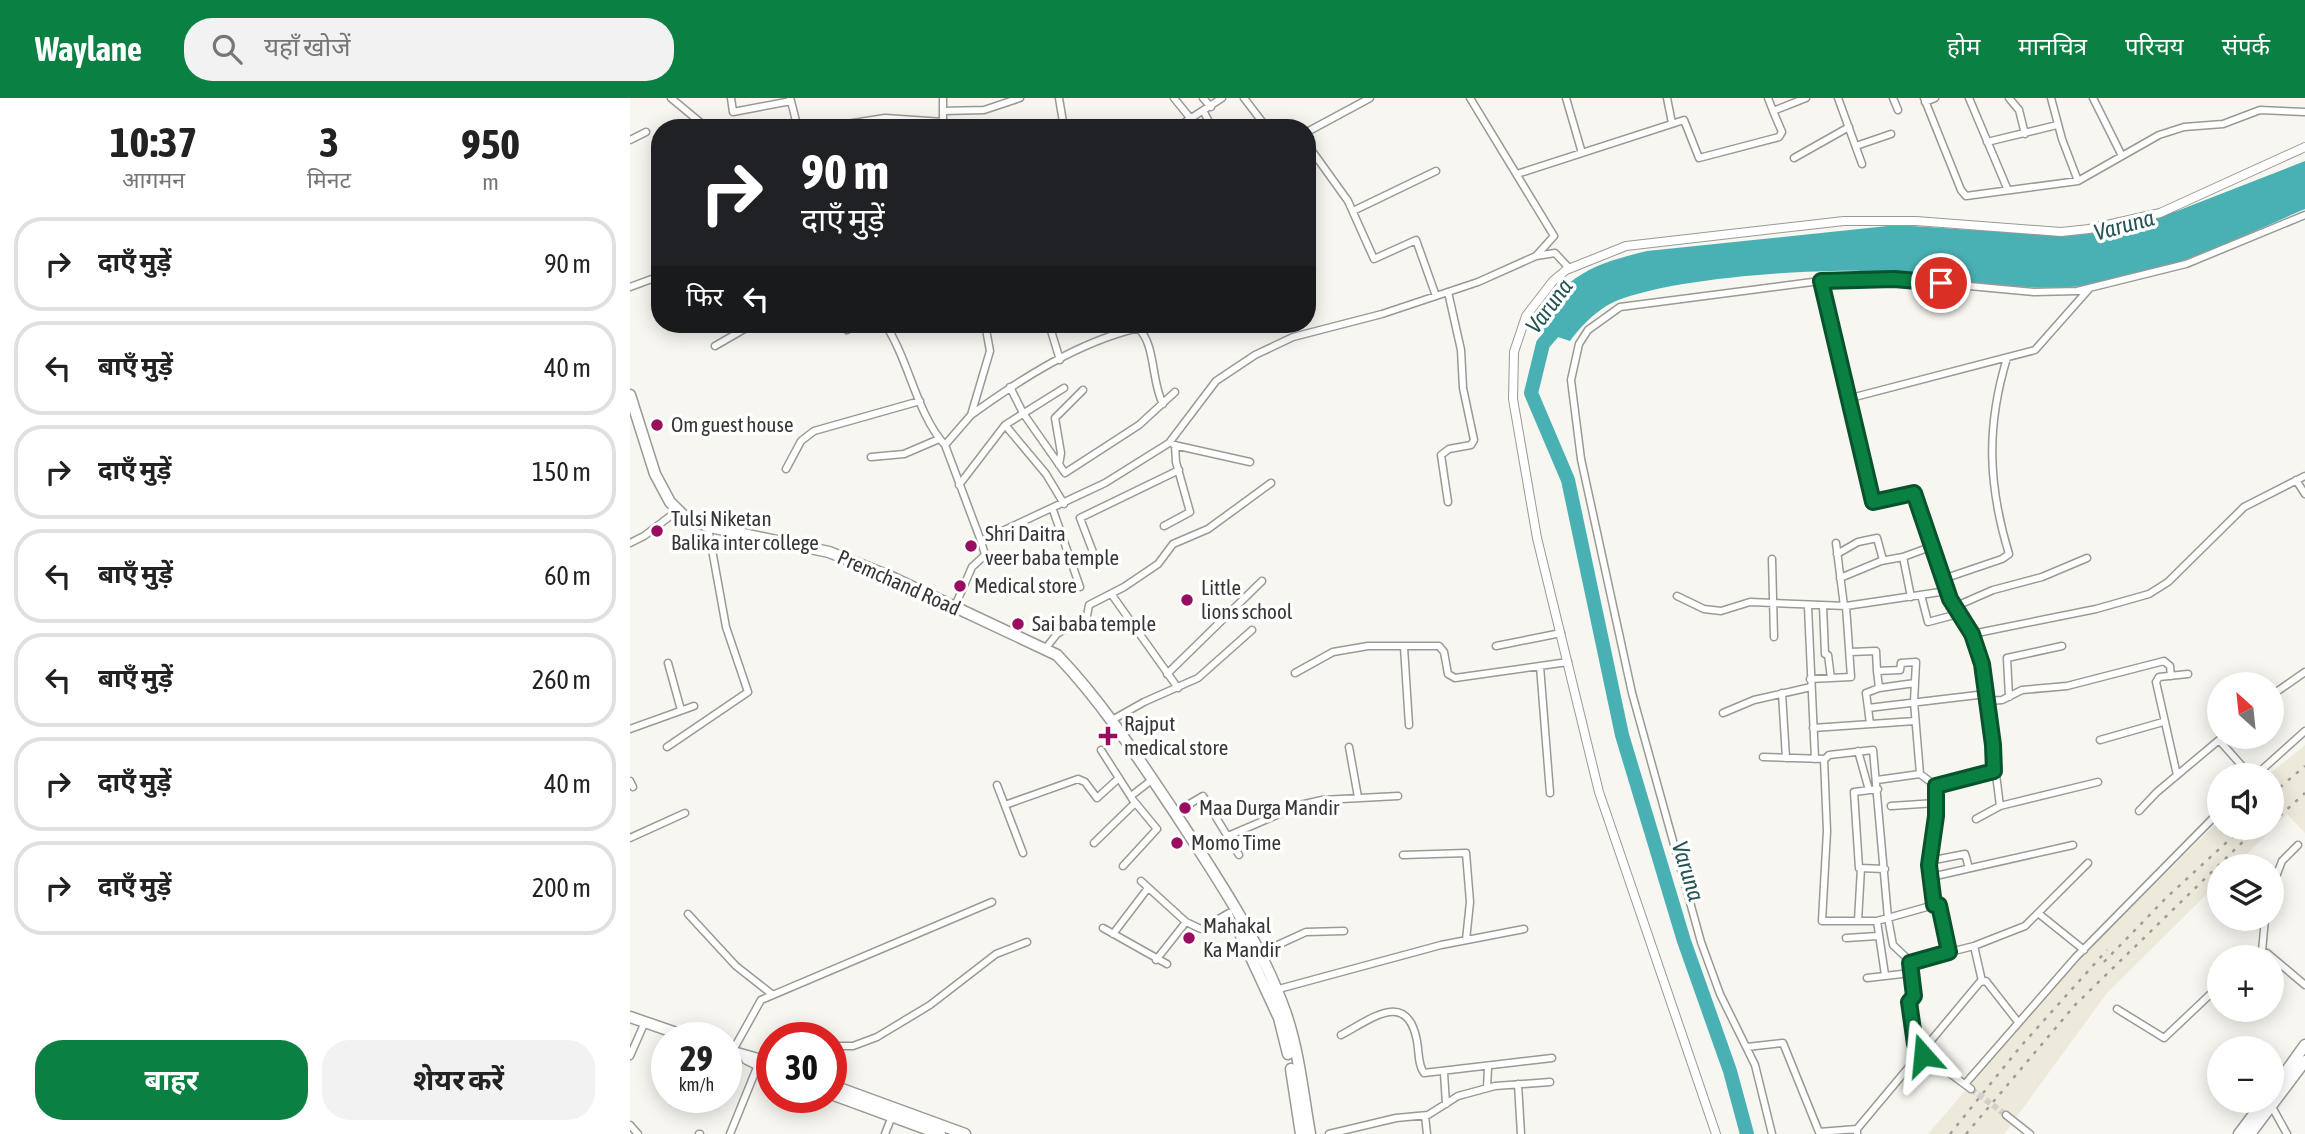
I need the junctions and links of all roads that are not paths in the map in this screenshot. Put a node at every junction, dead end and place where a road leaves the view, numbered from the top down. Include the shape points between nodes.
1 (671, 98) edge
2 (731, 98) edge
3 (943, 98) edge
4 (1020, 98) edge
5 (1059, 98) edge
6 (1174, 98) edge
7 (1203, 98) edge
8 (1222, 98) edge
9 (1244, 98) edge
10 (1370, 98) edge
11 (1470, 98) edge
12 (1566, 98) edge
13 (1667, 98) edge
14 (1768, 98) edge
15 (1806, 98) edge
16 (1838, 98) edge
17 (1893, 98) edge
18 (1935, 98) edge
19 (1969, 98) edge
20 (2009, 98) edge
21 (2051, 98) edge
22 (2094, 98) edge
23 (791, 99) edge
24 (1924, 100) edge
25 (1210, 107) junction
26 (1898, 110) dead end
27 (943, 111) junction
28 (1773, 111) junction
29 (1204, 112) junction
30 (2305, 112) edge
31 (696, 119) edge
32 (798, 119) edge
33 (943, 119) edge
34 (1062, 119) edge
35 (1191, 119) joint
36 (1208, 119) edge
37 (1260, 119) edge
38 (1672, 123) junction
39 (2057, 125) junction
40 (1316, 127) edge
41 (1849, 127) junction
42 (646, 132) dead end
43 (1891, 134) dead end
44 (2025, 134) junction
45 (630, 140) edge
46 (1987, 142) junction
47 (1856, 146) junction
48 (2305, 147) edge
49 (1582, 153) junction
50 (1316, 155) edge
51 (2122, 156) junction
52 (1794, 159) dead end
53 (1862, 164) dead end
54 (1436, 171) dead end
55 (1517, 174) junction
56 (2078, 181) junction
57 (2007, 188) junction
58 (1353, 211) junction
59 (2305, 215) edge
60 (1536, 256) junction
61 (1569, 268) junction
62 (651, 279) edge
63 (1821, 281) junction
64 (630, 287) edge
65 (2090, 289) junction
66 (1448, 292) junction
67 (1436, 296) junction
68 (1316, 330) edge
69 (737, 333) edge
70 (889, 333) edge
71 (987, 333) edge
72 (1052, 333) edge
73 (1124, 333) edge
74 (1141, 333) edge
75 (1307, 333) edge
76 (715, 346) dead end
77 (2007, 358) junction
78 (1060, 360) junction
79 (1010, 387) junction
80 (1064, 388) dead end
81 (1083, 390) dead end
82 (1175, 391) dead end
83 (630, 396) edge
84 (1847, 399) junction
85 (920, 401) junction
86 (1163, 404) junction
87 (1023, 413) junction
88 (971, 415) junction
89 (630, 417) edge
90 (1005, 425) junction
91 (939, 439) junction
92 (1172, 444) junction
93 (945, 445) junction
94 (871, 457) dead end
95 (1250, 462) dead end
96 (1059, 466) junction
97 (786, 469) dead end
98 (1179, 470) junction
99 (2305, 476) edge
100 (2296, 480) junction
101 (1271, 483) dead end
102 (959, 485) junction
103 (2305, 494) edge
104 (1448, 502) dead end
105 (1064, 504) junction
106 (1053, 510) junction
107 (675, 513) junction
108 (1164, 526) dead end
109 (709, 533) junction
110 (981, 541) junction
111 (1836, 542) dead end
112 (630, 543) edge
113 (1933, 546) junction
114 (1837, 554) junction
115 (1903, 557) junction
116 (2087, 558) dead end
117 (1772, 559) dead end
118 (1883, 560) junction
119 (1098, 565) dead end
120 (1840, 578) junction
121 (1943, 579) junction
122 (1262, 582) dead end
123 (1080, 587) dead end
124 (1947, 591) junction
125 (1112, 595) junction
126 (1677, 596) dead end
127 (1921, 596) junction
128 (1911, 597) junction
129 (1775, 606) junction
130 (1823, 606) junction
131 (1845, 606) junction
132 (1808, 607) junction
133 (953, 610) junction
134 (1956, 610) junction
135 (1252, 630) dead end
136 (1561, 633) junction
137 (1972, 634) junction
138 (1774, 637) dead end
139 (1496, 646) dead end
140 (2062, 646) dead end
141 (1404, 647) junction
142 (1045, 649) junction
143 (1850, 652) junction
144 (1568, 662) junction
145 (668, 663) dead end
146 (1540, 666) junction
147 (1070, 669) junction
148 (1877, 671) junction
149 (2305, 672) edge
150 (1295, 673) dead end
151 (1167, 674) junction
152 (2188, 674) dead end
153 (2171, 676) junction
154 (1831, 678) junction
155 (1811, 683) junction
156 (1915, 683) junction
157 (2284, 687) edge
158 (1178, 688) junction
159 (1879, 688) junction
160 (1782, 693) junction
161 (2009, 696) junction
162 (1987, 698) junction
163 (1914, 702) junction
164 (694, 706) dead end
165 (1868, 708) junction
166 (681, 710) junction
167 (1723, 713) dead end
168 (1112, 720) junction
169 (1915, 721) junction
170 (2163, 722) junction
171 (1870, 724) junction
172 (1409, 725) dead end
173 (1813, 728) junction
174 (630, 729) edge
175 (2305, 731) edge
176 (2099, 740) dead end
177 (667, 747) dead end
178 (1349, 747) dead end
179 (2209, 749) edge
180 (2229, 749) edge
181 (1101, 750) dead end
182 (1858, 751) junction
183 (1763, 757) dead end
184 (1786, 758) junction
185 (1815, 759) junction
186 (1824, 759) junction
187 (2240, 763) edge
188 (2269, 763) edge
189 (1994, 771) junction
190 (1920, 774) junction
191 (2177, 775) junction
192 (1119, 778) junction
193 (1153, 779) junction
194 (1877, 780) junction
195 (2098, 782) dead end
196 (997, 785) dead end
197 (1936, 786) junction
198 (1878, 789) junction
199 (1869, 790) junction
200 (1550, 793) dead end
201 (1130, 796) junction
202 (1398, 796) dead end
203 (1358, 797) junction
204 (1135, 803) junction
205 (1936, 803) junction
206 (1004, 805) junction
207 (1891, 806) dead end
208 (2000, 806) junction
209 (2139, 811) dead end
210 (685, 813) dead end
211 (1177, 818) junction
212 (1976, 819) dead end
213 (2207, 824) edge
214 (1228, 836) junction
215 (630, 838) edge
216 (1094, 843) dead end
217 (2073, 845) dead end
218 (2298, 845) dead end
219 (1023, 853) dead end
220 (1240, 855) dead end
221 (1403, 855) dead end
222 (2284, 859) edge
223 (1929, 861) junction
224 (2088, 863) dead end
225 (1123, 866) dead end
226 (1861, 868) junction
227 (1969, 868) junction
228 (1885, 869) junction
229 (1931, 877) junction
230 (1141, 881) dead end
231 (1148, 888) junction
232 (992, 902) dead end
233 (1934, 905) junction
234 (1230, 913) junction
235 (688, 914) dead end
236 (2038, 914) junction
237 (1888, 918) junction
238 (1858, 921) junction
239 (1877, 921) junction
240 (1186, 922) junction
241 (1103, 928) dead end
242 (1524, 929) dead end
243 (1344, 931) dead end
244 (1113, 934) junction
245 (1878, 936) junction
246 (1846, 938) dead end
247 (1466, 940) junction
248 (1027, 942) dead end
249 (1973, 946) junction
250 (2084, 950) junction
251 (1949, 952) junction
252 (1258, 954) junction
253 (1156, 960) junction
254 (1911, 961) junction
255 (1167, 964) dead end
256 (2284, 968) edge
257 (1911, 972) junction
258 (1885, 975) junction
259 (1867, 978) dead end
260 (1982, 981) junction
261 (2305, 985) edge
262 (1275, 990) junction
263 (773, 995) junction
264 (2207, 997) edge
265 (2117, 1009) dead end
266 (630, 1017) edge
267 (646, 1022) junction
268 (2018, 1023) junction
269 (651, 1024) edge
270 (1341, 1035) dead end
271 (742, 1037) edge
272 (2305, 1045) edge
273 (847, 1046) edge
274 (1747, 1047) junction
275 (1920, 1052) junction
276 (630, 1056) edge
277 (1552, 1058) dead end
278 (2305, 1061) edge
279 (1488, 1068) junction
280 (1444, 1073) junction
281 (2284, 1074) edge
282 (756, 1078) edge
283 (1550, 1082) dead end
284 (1518, 1084) junction
285 (2284, 1085) edge
286 (1487, 1088) junction
287 (847, 1091) edge
288 (847, 1100) edge
289 (1446, 1104) junction
290 (2259, 1113) edge
291 (2262, 1113) edge
292 (2274, 1113) edge
293 (2006, 1115) tunnel mouth
294 (892, 1116) junction
295 (1425, 1116) junction
296 (630, 1125) edge
297 (1713, 1132) edge
298 (1857, 1132) edge
299 (962, 1133) edge
300 (638, 1134) edge
301 (730, 1134) edge
302 (885, 1134) edge
303 (940, 1134) edge
304 (1301, 1134) edge
305 (1310, 1134) edge
306 (1329, 1134) edge
307 (1427, 1134) edge
308 (1521, 1134) edge
309 (1772, 1134) edge
310 (2029, 1134) edge
311 (2239, 1134) edge
312 (2250, 1134) edge
313 (2287, 1134) edge

1 - 31 street
2 - 23 street via 733,112
3 - 27 street
4 - 27 street via 984,110
5 - 34 street
6 - 35 street
7 - 25 street
8 - 25 street
9 - 37 street
10 - 40 street
11 - 55 street
12 - 49 street
13 - 38 street
14 - 28 street
15 - 28 street
16 - 41 street
17 - 26 street
18 - 24 street
19 - 46 street
20 - 44 street via 2019,110
21 - 39 street
22 - 51 street
23 - 32 street
24 - 57 street via 1962,194
25 - 29 street
27 - 33 street
28 - 38 street via 1782,135 1699,158 1684,120
29 - 35 street
29 - 36 street
30 - 51 street via 2260,110 2223,124 2184,127
38 - 49 street
39 - 44 street
39 - 56 street
41 - 47 street
41 - 52 street
42 - 45 street
43 - 47 street
44 - 46 street
46 - 57 street
47 - 53 street
48 - 61 street via 2160,214 2116,225 2062,232 1916,222 1812,224 1647,242 1605,252
49 - 55 street
50 - 58 street
51 - 56 street
54 - 58 street
55 - 60 street via 1554,236
56 - 57 street
58 - 67 street via 1374,259 1416,240
59 - 65 street via 2186,264
60 - 61 street via 1555,253
60 - 66 street
61 - 136 street via 1527,316 1517,338 1512,372 1526,487
62 - 64 street
63 - 65 street via 1894,279 2034,292
63 - 84 street
63 - 274 street via 1620,307 1588,330 1573,363 1571,380 1581,459 1632,693 1701,942
65 - 77 street via 2035,350
66 - 67 street
66 - 104 street via 1474,439 1472,444 1441,455
67 - 68 street
69 - 76 street
70 - 85 street
71 - 88 street via 990,351
72 - 78 street
73 - 78 street
74 - 86 street
75 - 92 street via 1255,355 1216,381
77 - 84 street
77 - 121 street via 1990,449 2008,554
78 - 79 street
79 - 87 street
79 - 88 street
80 - 87 street
81 - 96 street via 1055,420
82 - 86 street
83 - 107 highway via 655,474
84 - 113 street via 1873,502 1914,493
85 - 91 street via 927,423
85 - 97 street via 814,431 801,441
86 - 96 street via 1129,433 1069,472
87 - 90 street
87 - 96 street
88 - 93 street
89 - 107 highway via 654,484
90 - 102 street
90 - 105 street via 1046,474
91 - 93 street
91 - 94 street via 904,454
92 - 95 street
92 - 98 street
92 - 105 street
93 - 102 street
98 - 108 street via 1190,512
98 - 119 street via 1081,517
99 - 100 street
100 - 103 street
100 - 137 street via 2244,507 2168,582 2148,594
101 - 125 street via 1208,529 1173,544 1158,564
102 - 110 street
105 - 106 street
106 - 110 street
106 - 123 street
107 - 109 highway, Premchand Road via 691,527
107 - 112 street
107 - 133 highway, Premchand Road via 710,527 829,552
109 - 133 highway, Premchand Road via 845,565
109 - 177 street via 726,627 748,692
110 - 133 street via 985,555 972,567
111 - 114 street
113 - 115 street
113 - 121 street
114 - 118 street via 1877,538
114 - 120 street
115 - 118 street
115 - 128 street
116 - 134 street via 1993,590
117 - 129 street
118 - 120 street
120 - 131 street
121 - 124 street
122 - 151 street
124 - 127 street
124 - 134 street
125 - 142 street via 1089,605 1087,616 1057,634
125 - 151 street
126 - 129 street via 1713,610 1750,602
127 - 128 street
127 - 134 street via 1928,622
128 - 131 street
129 - 132 street
129 - 138 street
130 - 131 street
130 - 132 street
130 - 154 street
131 - 143 street
132 - 155 street
133 - 142 highway, Premchand Road
133 - 147 highway, Premchand Road
134 - 137 street
135 - 158 street via 1206,673
136 - 139 street
136 - 144 street
137 - 162 street
140 - 161 street via 2007,658
141 - 146 street via 1441,647 1452,678
141 - 150 street via 1368,646 1333,652
141 - 172 street
142 - 147 highway, Premchand Road
143 - 148 street via 1876,652
143 - 154 street via 1852,677
144 - 146 street
144 - 297 street via 1617,850
145 - 166 street
146 - 200 street
147 - 168 highway, Premchand Road
148 - 156 street via 1900,670 1901,663 1916,662
148 - 159 street
149 - 157 street
151 - 158 street
152 - 153 street
153 - 161 street via 2164,661
153 - 170 street via 2159,677 2156,682
154 - 155 street
155 - 160 street
155 - 173 street
156 - 159 street
156 - 163 street
158 - 168 street
159 - 165 street via 1866,693
160 - 167 street
160 - 184 street
161 - 162 street
162 - 163 street
162 - 189 street
163 - 165 street
163 - 169 street
164 - 166 street
165 - 171 street
166 - 174 street
168 - 193 highway, Premchand Road
169 - 171 street
169 - 190 street
170 - 176 street
170 - 191 street
171 - 173 street
173 - 185 street
175 - 188 street
178 - 203 street
179 - 191 street
180 - 187 street
181 - 192 street
182 - 186 street
182 - 194 street via 1873,750
182 - 199 street
183 - 184 street
184 - 185 street
185 - 186 street
186 - 238 street via 1827,831 1822,921
189 - 197 street
189 - 208 street
190 - 194 street
190 - 197 street
191 - 209 street
192 - 201 street
192 - 206 street via 1097,798 1078,779
193 - 201 street
193 - 211 highway, Premchand Road
194 - 198 street
195 - 208 street
196 - 206 street
197 - 205 street
198 - 199 street
198 - 228 street
199 - 226 street via 1854,792
201 - 204 street
202 - 203 street
203 - 214 street via 1300,805
204 - 216 street
204 - 225 street via 1157,829
205 - 207 street
205 - 223 street
206 - 219 street
208 - 212 street
210 - 215 street
211 - 214 street via 1203,796
211 - 234 highway, Premchand Road via 1184,838
211 - 252 highway, Premchand Road via 1236,910
213 - 250 street
214 - 220 street
217 - 227 street
218 - 222 street
221 - 247 street via 1466,853 1470,902
223 - 227 street via 1965,854
223 - 229 street
224 - 236 street
226 - 228 street
226 - 238 street
227 - 229 street
228 - 237 street
229 - 233 street
230 - 231 street
231 - 240 street
231 - 244 street
232 - 263 street
233 - 237 street
233 - 251 street via 1939,905
234 - 240 street via 1201,929
234 - 304 highway, Premchand Road via 1279,1018
235 - 263 street via 736,966
236 - 249 street via 2025,926
236 - 250 street
237 - 239 street
237 - 254 street via 1893,945
238 - 239 street
239 - 245 street
240 - 253 street
241 - 244 street
242 - 247 street
243 - 252 street via 1306,932
244 - 253 street
245 - 246 street
245 - 258 street
247 - 262 street
248 - 273 street via 996,954 930,1005 877,1037
249 - 251 street
249 - 260 street
250 - 268 street
251 - 254 street
252 - 262 highway, Premchand Road
253 - 255 street
254 - 257 street
256 - 261 street
257 - 258 street
257 - 275 street via 1914,996 1909,1002
258 - 259 street
260 - 268 street
260 - 275 street
262 - 305 highway, Premchand Road via 1290,1029
263 - 271 street via 761,1000
264 - 265 street via 2164,1038
266 - 267 highway
267 - 269 highway
267 - 276 street
268 - 275 street via 1968,1086
270 - 280 street via 1385,1012 1400,1011 1416,1035 1422,1072
272 - 281 highway
274 - 298 street via 1783,1043 1819,1132
274 - 309 street
275 - 298 street
277 - 279 street
278 - 285 highway
279 - 280 street
279 - 286 street
280 - 289 street
282 - 301 street
283 - 284 street
284 - 286 street
284 - 308 street
286 - 289 street
287 - 299 highway
288 - 294 highway
289 - 295 street
290 - 311 highway
291 - 312 highway
292 - 313 street
293 - 310 street
294 - 302 street
294 - 303 highway
295 - 306 street via 1393,1118
295 - 307 street
296 - 300 street

